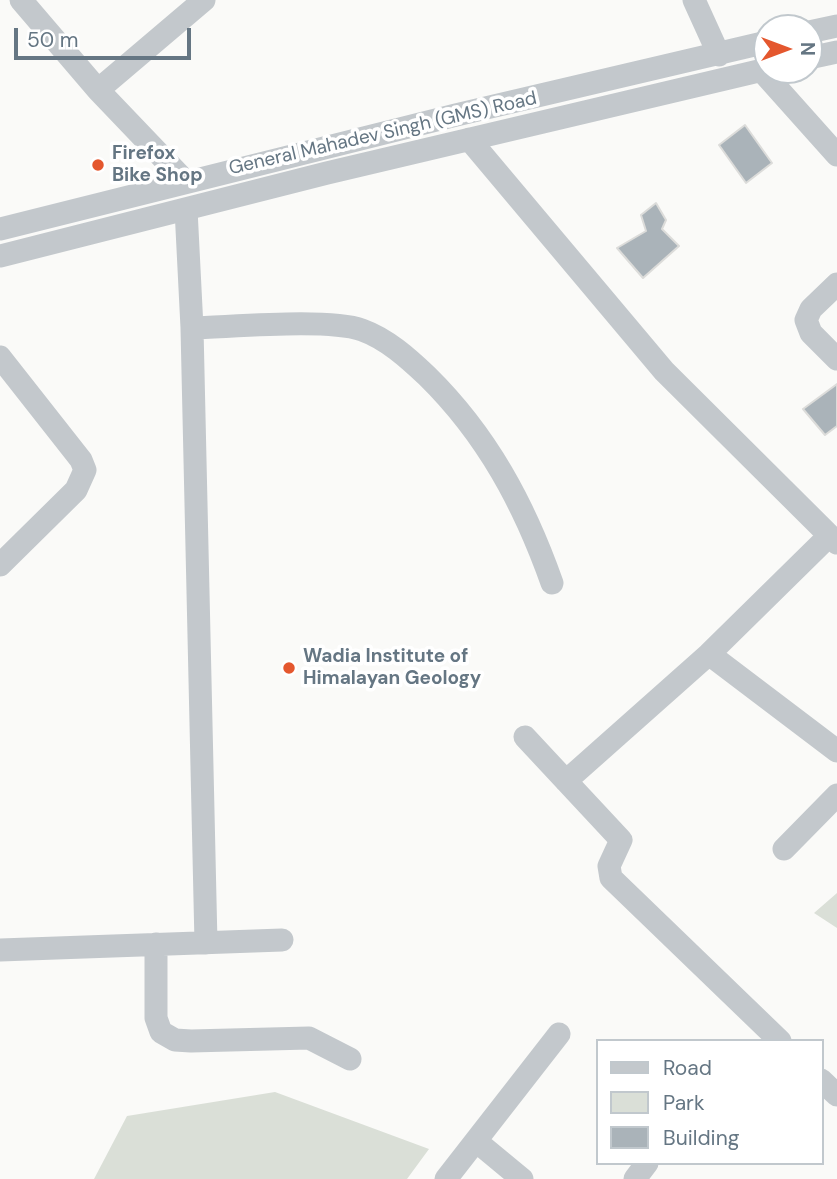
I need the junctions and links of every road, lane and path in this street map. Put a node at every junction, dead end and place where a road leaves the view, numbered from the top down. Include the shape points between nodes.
1 (21, 0) edge
2 (204, 0) edge
3 (694, 0) edge
4 (753, 46) edge
5 (719, 55) junction
6 (753, 72) edge
7 (777, 84) edge
8 (98, 90) junction
9 (469, 139) junction
10 (837, 155) edge
11 (185, 181) junction
12 (186, 209) junction
13 (0, 229) edge
14 (0, 256) edge
15 (837, 284) edge
16 (192, 328) junction
17 (0, 357) edge
18 (837, 359) edge
19 (833, 540) edge
20 (0, 565) edge
21 (552, 583) dead end
22 (709, 654) junction
23 (525, 737) dead end
24 (837, 751) edge
25 (566, 780) junction
26 (837, 795) edge
27 (784, 849) dead end
28 (282, 940) dead end
29 (206, 943) junction
30 (156, 944) junction
31 (0, 950) edge
32 (559, 1034) dead end
33 (778, 1039) edge
34 (350, 1059) dead end
35 (823, 1082) edge
36 (837, 1095) edge
37 (476, 1141) junction
38 (446, 1179) edge
39 (522, 1179) edge

1 - 8 street
2 - 8 street
3 - 5 street
4 - 5 street, General Mahadev Singh (GMS) Road
5 - 11 street, General Mahadev Singh (GMS) Road
6 - 9 street
7 - 10 street
8 - 11 street
9 - 12 street
9 - 19 street via 664,371
11 - 13 street, General Mahadev Singh (GMS) Road
12 - 14 street
12 - 16 street
15 - 18 street via 806,320 811,333
16 - 21 street via 334,326 361,330 386,343 445,394 477,432 533,527
16 - 29 street
17 - 20 street via 85,470 76,490
19 - 22 street
22 - 24 street
22 - 25 street
23 - 25 street
25 - 33 street via 621,840 609,866 611,878
26 - 27 street
28 - 29 street
29 - 30 street
30 - 31 street
30 - 34 street via 156,1018 161,1032 175,1040 191,1041 309,1038
32 - 37 street
35 - 36 street
37 - 38 street
37 - 39 street

